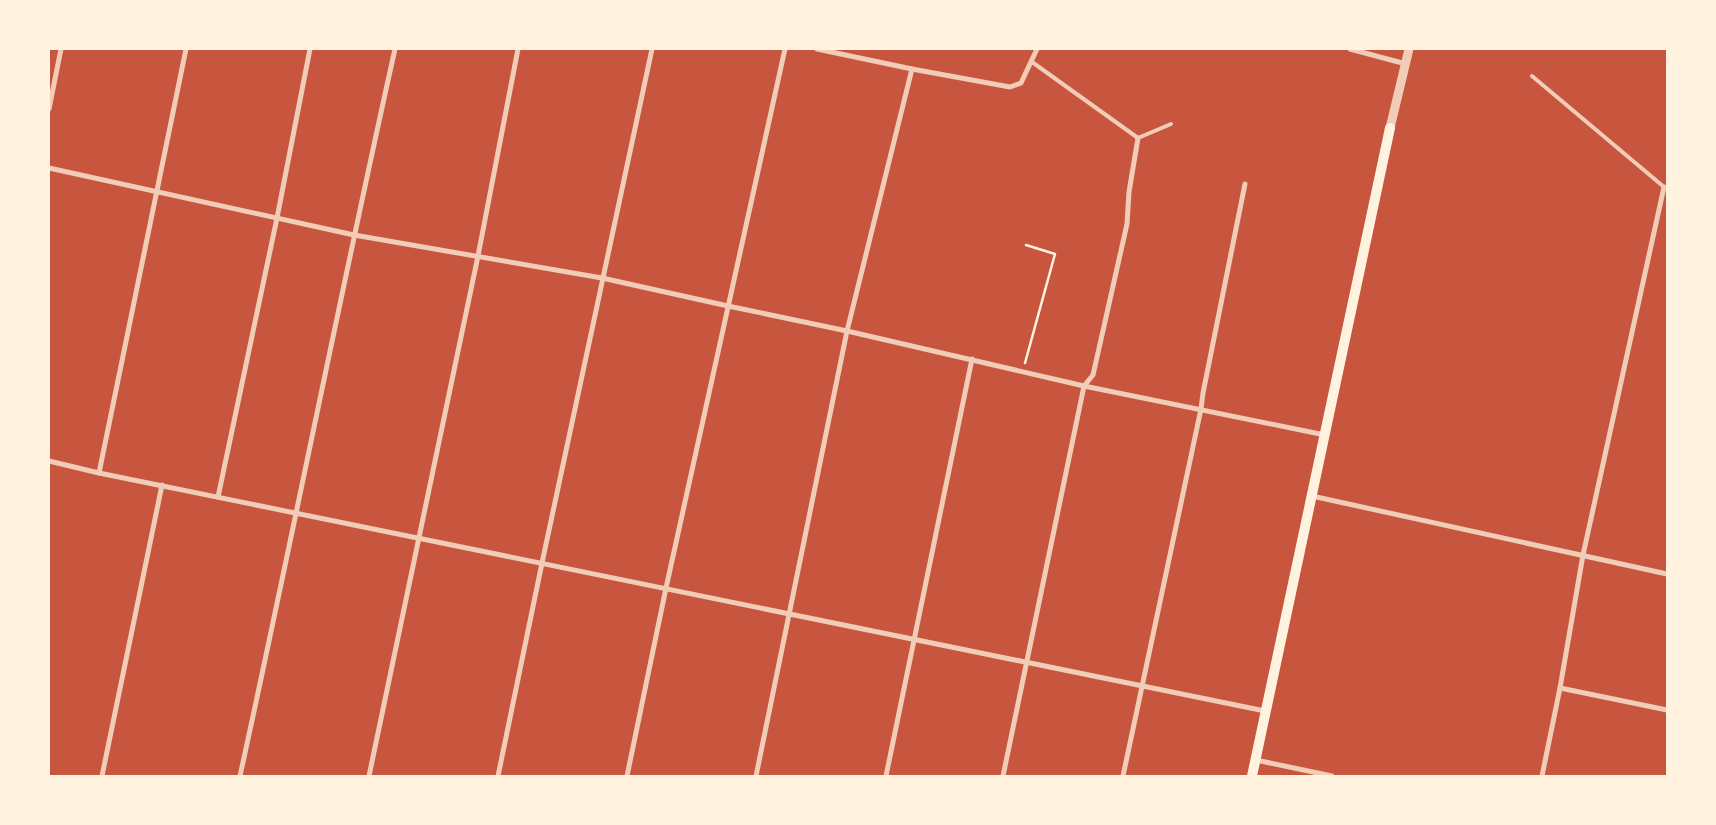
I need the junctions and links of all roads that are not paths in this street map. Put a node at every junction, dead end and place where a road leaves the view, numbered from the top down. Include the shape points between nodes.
1 (61, 49) edge
2 (186, 49) edge
3 (310, 49) edge
4 (396, 49) edge
5 (518, 49) edge
6 (652, 49) edge
7 (786, 49) edge
8 (817, 49) edge
9 (1037, 49) edge
10 (1350, 49) edge
11 (1409, 49) edge
12 (1032, 62) junction
13 (1406, 64) junction
14 (912, 69) junction
15 (1532, 76) dead end
16 (49, 109) edge
17 (1171, 124) dead end
18 (1390, 128) joint
19 (1138, 138) junction
20 (49, 168) edge
21 (1245, 184) dead end
22 (1664, 187) joint
23 (156, 191) junction
24 (276, 218) junction
25 (354, 235) junction
26 (478, 256) junction
27 (602, 278) junction
28 (728, 306) junction
29 (847, 331) junction
30 (972, 359) junction
31 (1084, 386) junction
32 (1201, 409) junction
33 (1325, 435) junction
34 (49, 461) edge
35 (99, 473) junction
36 (162, 485) junction
37 (1312, 496) junction
38 (218, 497) junction
39 (297, 513) junction
40 (419, 538) junction
41 (1583, 555) junction
42 (542, 563) junction
43 (1667, 574) edge
44 (666, 588) junction
45 (790, 614) junction
46 (914, 639) junction
47 (1026, 662) junction
48 (1142, 686) junction
49 (1560, 688) junction
50 (1667, 710) edge
51 (1267, 711) junction
52 (1256, 760) junction
53 (102, 776) edge
54 (240, 776) edge
55 (369, 776) edge
56 (498, 776) edge
57 (628, 776) edge
58 (756, 776) edge
59 (886, 776) edge
60 (1003, 776) edge
61 (1123, 776) edge
62 (1252, 776) edge
63 (1332, 776) edge
64 (1542, 776) edge

1 - 16 street
2 - 23 street
3 - 24 street
4 - 25 street
5 - 26 street
6 - 27 street
7 - 28 street
8 - 14 street
9 - 12 street
10 - 13 street
11 - 13 street
12 - 14 street via 1022,83 1010,87
12 - 19 lane
13 - 18 street
14 - 29 street
15 - 22 lane
17 - 19 lane
18 - 33 main road
19 - 31 street via 1127,224 1093,375
20 - 23 street
21 - 32 street
22 - 41 street
23 - 24 street
23 - 35 street
24 - 25 street
24 - 38 street
25 - 26 street
25 - 39 street
26 - 27 street
26 - 40 street
27 - 28 street
27 - 42 street
28 - 29 street
28 - 44 street
29 - 30 street
29 - 45 street
30 - 31 street
30 - 46 street
31 - 32 street
31 - 47 street
32 - 33 street
32 - 48 street
33 - 37 main road
34 - 35 street
35 - 36 street
36 - 38 street
36 - 53 street
37 - 41 street
37 - 51 main road
38 - 39 street
39 - 40 street
39 - 54 street
40 - 42 street
40 - 55 street
41 - 43 street
41 - 49 street
42 - 44 street
42 - 56 street
44 - 45 street
44 - 57 street
45 - 46 street
45 - 58 street
46 - 47 street
46 - 59 street
47 - 48 street
47 - 60 street
48 - 51 street
48 - 61 street
49 - 50 street
49 - 64 street
51 - 52 main road
52 - 62 main road
52 - 63 street

